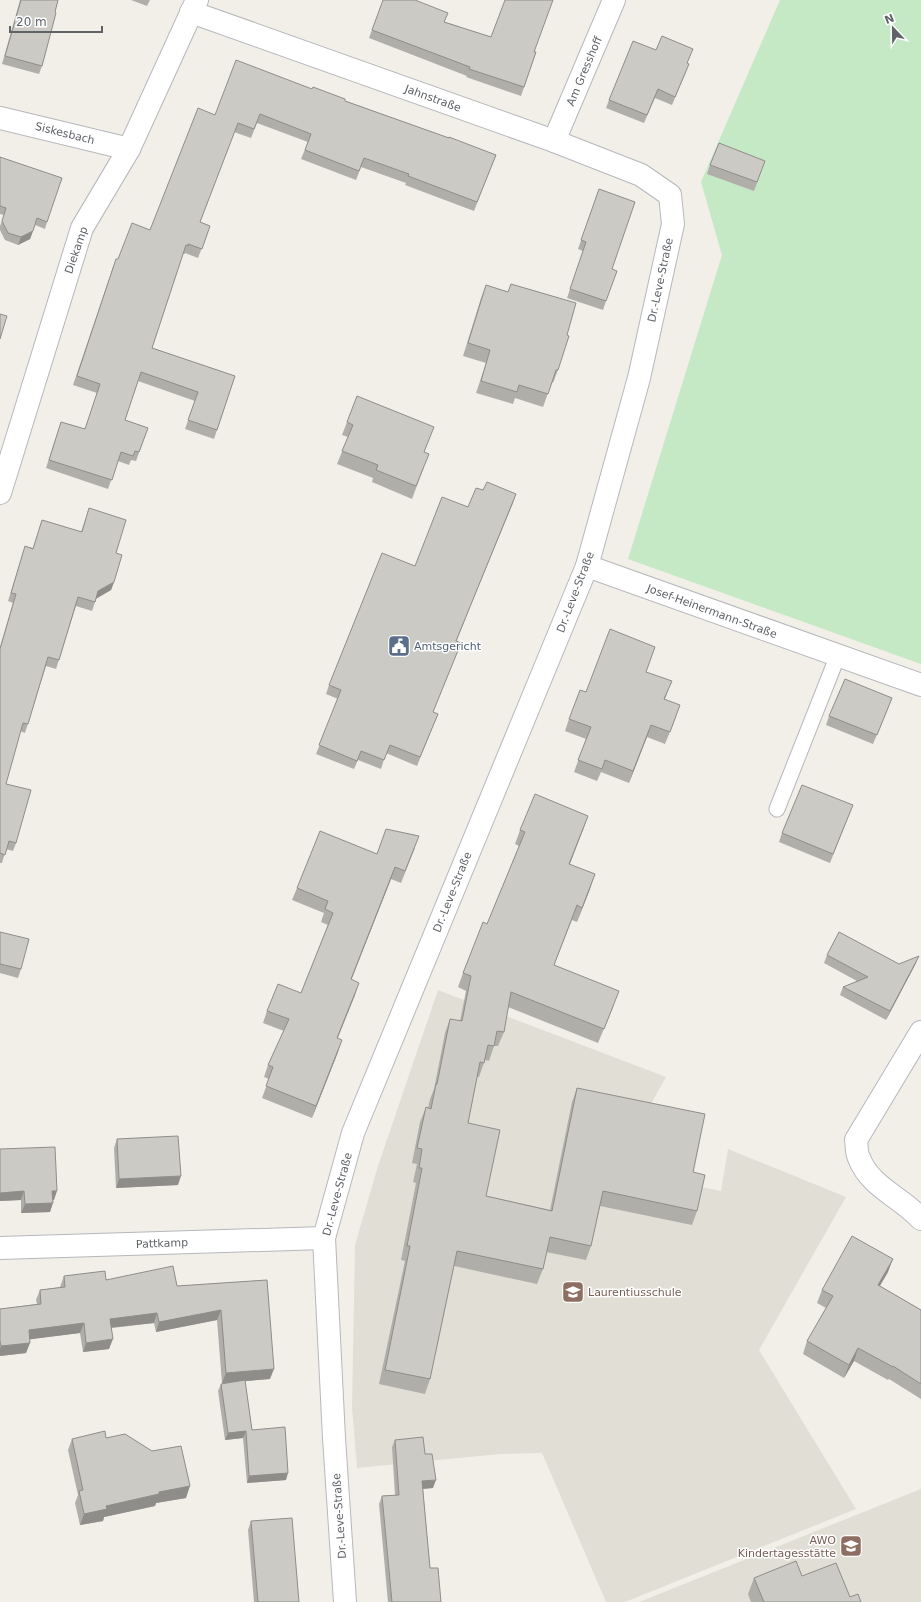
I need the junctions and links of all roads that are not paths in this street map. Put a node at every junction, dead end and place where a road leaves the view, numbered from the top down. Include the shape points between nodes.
1 (614, 0) edge
2 (194, 6) edge
3 (0, 118) edge
4 (554, 141) junction
5 (129, 149) junction
6 (670, 195) joint
7 (0, 493) edge
8 (587, 566) junction
9 (838, 655) junction
10 (921, 685) edge
11 (777, 809) dead end
12 (921, 1032) edge
13 (921, 1219) edge
14 (324, 1238) junction
15 (0, 1248) edge
16 (345, 1602) edge

1 - 4 street, Am Gresshoff
2 - 4 street, Jahnstraße
2 - 5 street, Diekamp
3 - 5 street, Siskesbach
4 - 6 street, Jahnstraße via 641,175
5 - 7 street, Diekamp via 82,228
6 - 8 street, Dr.-Leve-Straße via 673,224 639,378
8 - 9 street, Josef-Heinermann-Straße
8 - 14 street, Dr.-Leve-Straße via 353,1133
9 - 10 street, Josef-Heinermann-Straße
9 - 11 lane
12 - 13 street via 856,1140 858,1157 868,1177
14 - 15 street, Pattkamp
14 - 16 street, Dr.-Leve-Straße

